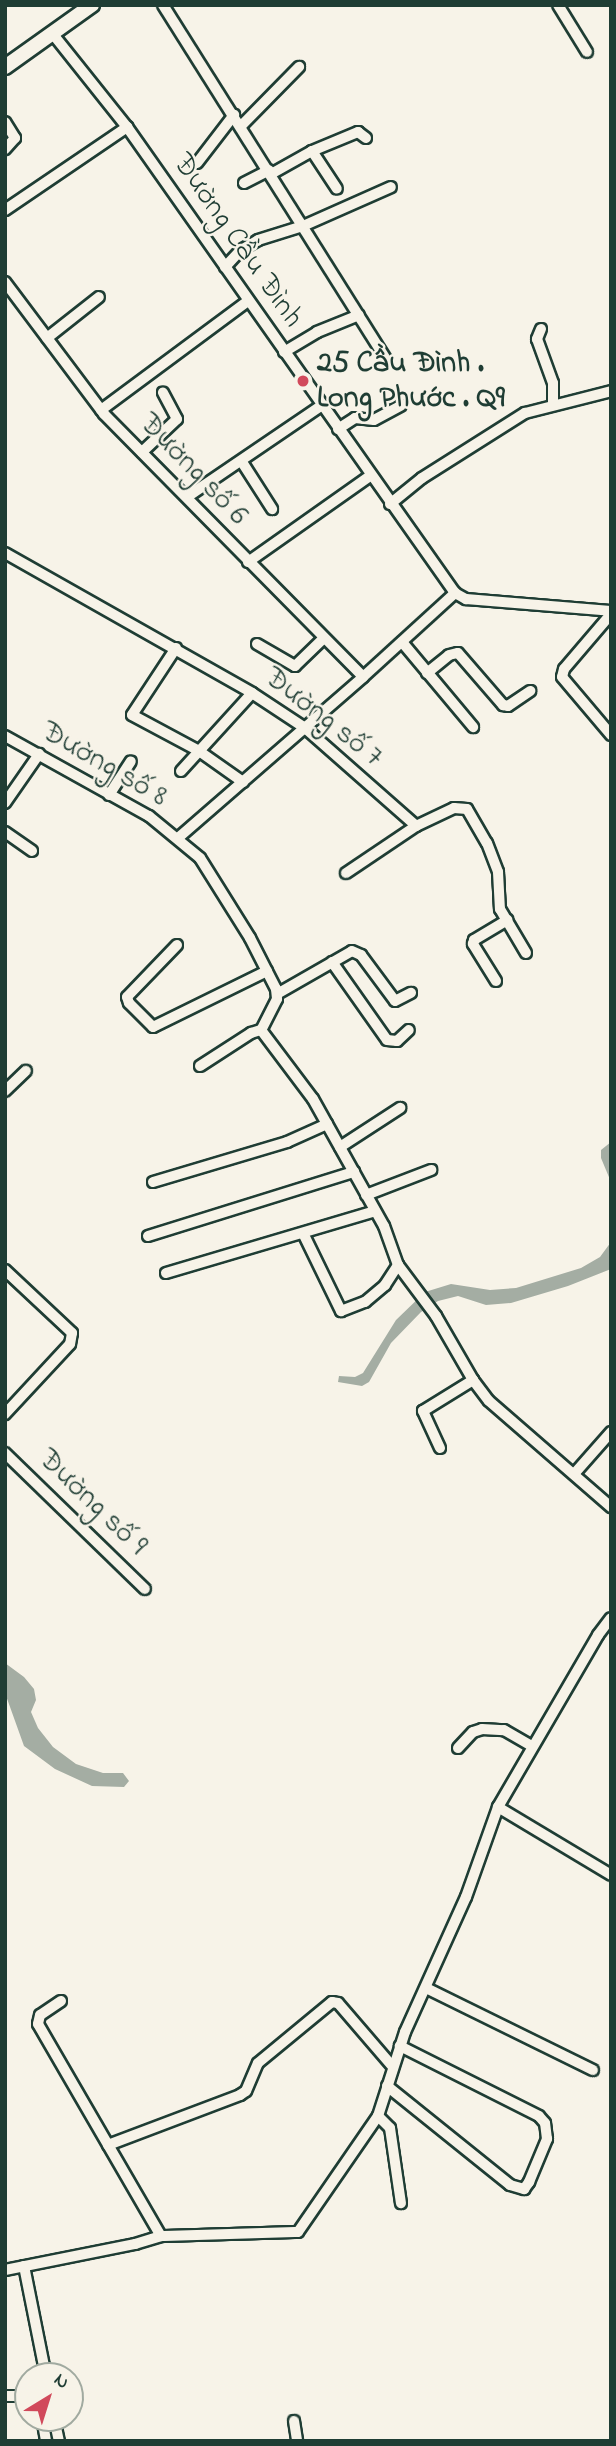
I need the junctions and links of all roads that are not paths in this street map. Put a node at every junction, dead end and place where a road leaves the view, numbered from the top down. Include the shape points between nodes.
1 (92, 5) edge
2 (163, 5) edge
3 (558, 5) edge
4 (52, 33) junction
5 (587, 52) dead end
6 (5, 67) edge
7 (299, 67) dead end
8 (234, 114) junction
9 (5, 122) edge
10 (241, 126) junction
11 (127, 128) junction
12 (366, 138) dead end
13 (5, 149) edge
14 (312, 151) junction
15 (197, 163) dead end
16 (270, 172) junction
17 (244, 183) dead end
18 (391, 187) dead end
19 (337, 189) dead end
20 (5, 210) edge
21 (303, 226) junction
22 (225, 267) junction
23 (5, 282) edge
24 (100, 298) dead end
25 (248, 301) junction
26 (359, 315) junction
27 (541, 329) dead end
28 (47, 338) junction
29 (284, 352) junction
30 (385, 358) dead end
31 (611, 391) edge
32 (163, 393) dead end
33 (321, 405) junction
34 (553, 405) junction
35 (400, 406) dead end
36 (100, 410) junction
37 (338, 429) junction
38 (142, 452) junction
39 (242, 462) junction
40 (370, 476) junction
41 (187, 497) junction
42 (390, 504) junction
43 (272, 509) dead end
44 (5, 553) edge
45 (248, 562) junction
46 (454, 593) junction
47 (611, 612) edge
48 (324, 638) junction
49 (402, 642) junction
50 (257, 644) dead end
51 (176, 648) junction
52 (427, 673) junction
53 (363, 677) junction
54 (530, 691) dead end
55 (252, 692) junction
56 (473, 727) dead end
57 (305, 728) junction
58 (611, 735) edge
59 (6, 737) edge
60 (199, 751) junction
61 (39, 754) junction
62 (131, 761) dead end
63 (181, 771) dead end
64 (243, 782) junction
65 (110, 794) junction
66 (5, 803) edge
67 (416, 826) junction
68 (5, 832) edge
69 (178, 838) junction
70 (32, 851) dead end
71 (346, 873) dead end
72 (507, 920) junction
73 (177, 945) dead end
74 (526, 953) dead end
75 (332, 962) junction
76 (267, 971) junction
77 (496, 981) dead end
78 (411, 993) dead end
79 (277, 994) junction
80 (261, 1030) junction
81 (409, 1030) dead end
82 (200, 1066) dead end
83 (26, 1071) dead end
84 (5, 1091) edge
85 (400, 1108) dead end
86 (327, 1124) junction
87 (340, 1147) junction
88 (431, 1170) dead end
89 (354, 1172) junction
90 (153, 1182) dead end
91 (366, 1195) junction
92 (375, 1211) junction
93 (303, 1233) junction
94 (148, 1236) dead end
95 (5, 1270) edge
96 (401, 1270) junction
97 (166, 1273) dead end
98 (473, 1380) junction
99 (5, 1414) edge
100 (611, 1432) edge
101 (440, 1448) dead end
102 (5, 1453) edge
103 (574, 1474) junction
104 (611, 1507) edge
105 (145, 1589) dead end
106 (611, 1618) edge
107 (532, 1746) junction
108 (458, 1748) dead end
109 (498, 1807) junction
110 (611, 1875) edge
111 (426, 1988) junction
112 (61, 2001) dead end
113 (400, 2046) junction
114 (393, 2067) junction
115 (593, 2070) dead end
116 (387, 2086) junction
117 (378, 2116) junction
118 (108, 2145) junction
119 (401, 2203) dead end
120 (161, 2236) junction
121 (24, 2266) junction
122 (5, 2270) edge
123 (43, 2362) edge
124 (294, 2421) dead end
125 (297, 2441) edge

1 - 4 street
2 - 8 street
3 - 5 street
4 - 6 street
4 - 11 street, Đường Cầu Đình
7 - 10 street
8 - 10 street
8 - 15 street
9 - 13 street via 15,138
10 - 16 street
11 - 20 street
11 - 22 street, Đường Cầu Đình
12 - 14 street via 358,132
14 - 16 street
14 - 19 street
16 - 17 street
16 - 21 street
18 - 21 street
21 - 22 street via 258,240
21 - 26 street
22 - 25 street, Đường Cầu Đình
23 - 28 street, Đường số 6
24 - 28 street
25 - 29 street, Đường Cầu Đình
25 - 36 street
26 - 29 street
26 - 30 street
27 - 34 street via 537,339 553,383
28 - 36 street, Đường số 6
29 - 33 street, Đường Cầu Đình
31 - 34 street
32 - 38 street via 177,419
33 - 37 street, Đường Cầu Đình
33 - 39 street
34 - 42 street via 525,413 422,478
35 - 37 street via 374,420 355,418
36 - 38 street, Đường số 6
37 - 40 street, Đường Cầu Đình
38 - 41 street, Đường số 6
39 - 41 street
39 - 43 street
40 - 42 street, Đường Cầu Đình
40 - 45 street
41 - 45 street, Đường số 6
42 - 46 street, Đường Cầu Đình
44 - 51 street, Đường số 7
45 - 48 street, Đường số 6
46 - 47 street via 466,599
46 - 49 street
47 - 58 street via 562,677
48 - 50 street via 295,666
48 - 53 street, Đường số 6
49 - 52 street
49 - 53 street
51 - 55 street, Đường số 7
51 - 60 street via 132,715
52 - 54 street via 458,653 503,705
52 - 56 street
53 - 57 street
55 - 57 street, Đường số 7
55 - 60 street
57 - 64 street
57 - 67 street, Đường số 7
59 - 61 street, Đường số 8
60 - 63 street
60 - 64 street
61 - 65 street, Đường số 8
61 - 66 street
62 - 65 street
64 - 69 street
65 - 69 street, Đường số 8
67 - 71 street
67 - 72 street via 459,807 474,816 498,873 498,902
68 - 70 street
69 - 76 street, Đường số 8 via 200,858
72 - 74 street
72 - 77 street via 473,944
73 - 76 street via 127,997 153,1027
75 - 78 street via 358,951 395,1001
75 - 79 street
75 - 81 street via 387,1040 397,1041
76 - 79 street, Đường số 8
79 - 80 street
80 - 82 street
80 - 86 street
83 - 84 street
85 - 87 street
86 - 87 street
86 - 90 street via 287,1142
87 - 89 street
88 - 91 street
89 - 91 street
89 - 94 street
91 - 92 street
92 - 93 street
92 - 96 street
93 - 96 street via 341,1311 365,1302
93 - 97 street
95 - 99 street via 72,1333 70,1344
96 - 98 street via 436,1316
98 - 101 street via 423,1411
98 - 103 street via 489,1401
100 - 103 street
102 - 105 street, Đường số 9
103 - 104 street
106 - 107 street
107 - 108 street via 504,1730 482,1729
107 - 109 street
109 - 110 street
109 - 111 street
111 - 113 street
111 - 115 street
112 - 118 street via 40,2015 38,2024
113 - 114 street
113 - 116 street via 545,2123 547,2138 524,2189 510,2185
114 - 116 street
114 - 118 street via 338,2003 332,2002 258,2063 240,2095
116 - 117 street
117 - 119 street via 390,2128
117 - 120 street via 298,2232
118 - 120 street
120 - 121 street
121 - 122 street
121 - 123 street
124 - 125 street

